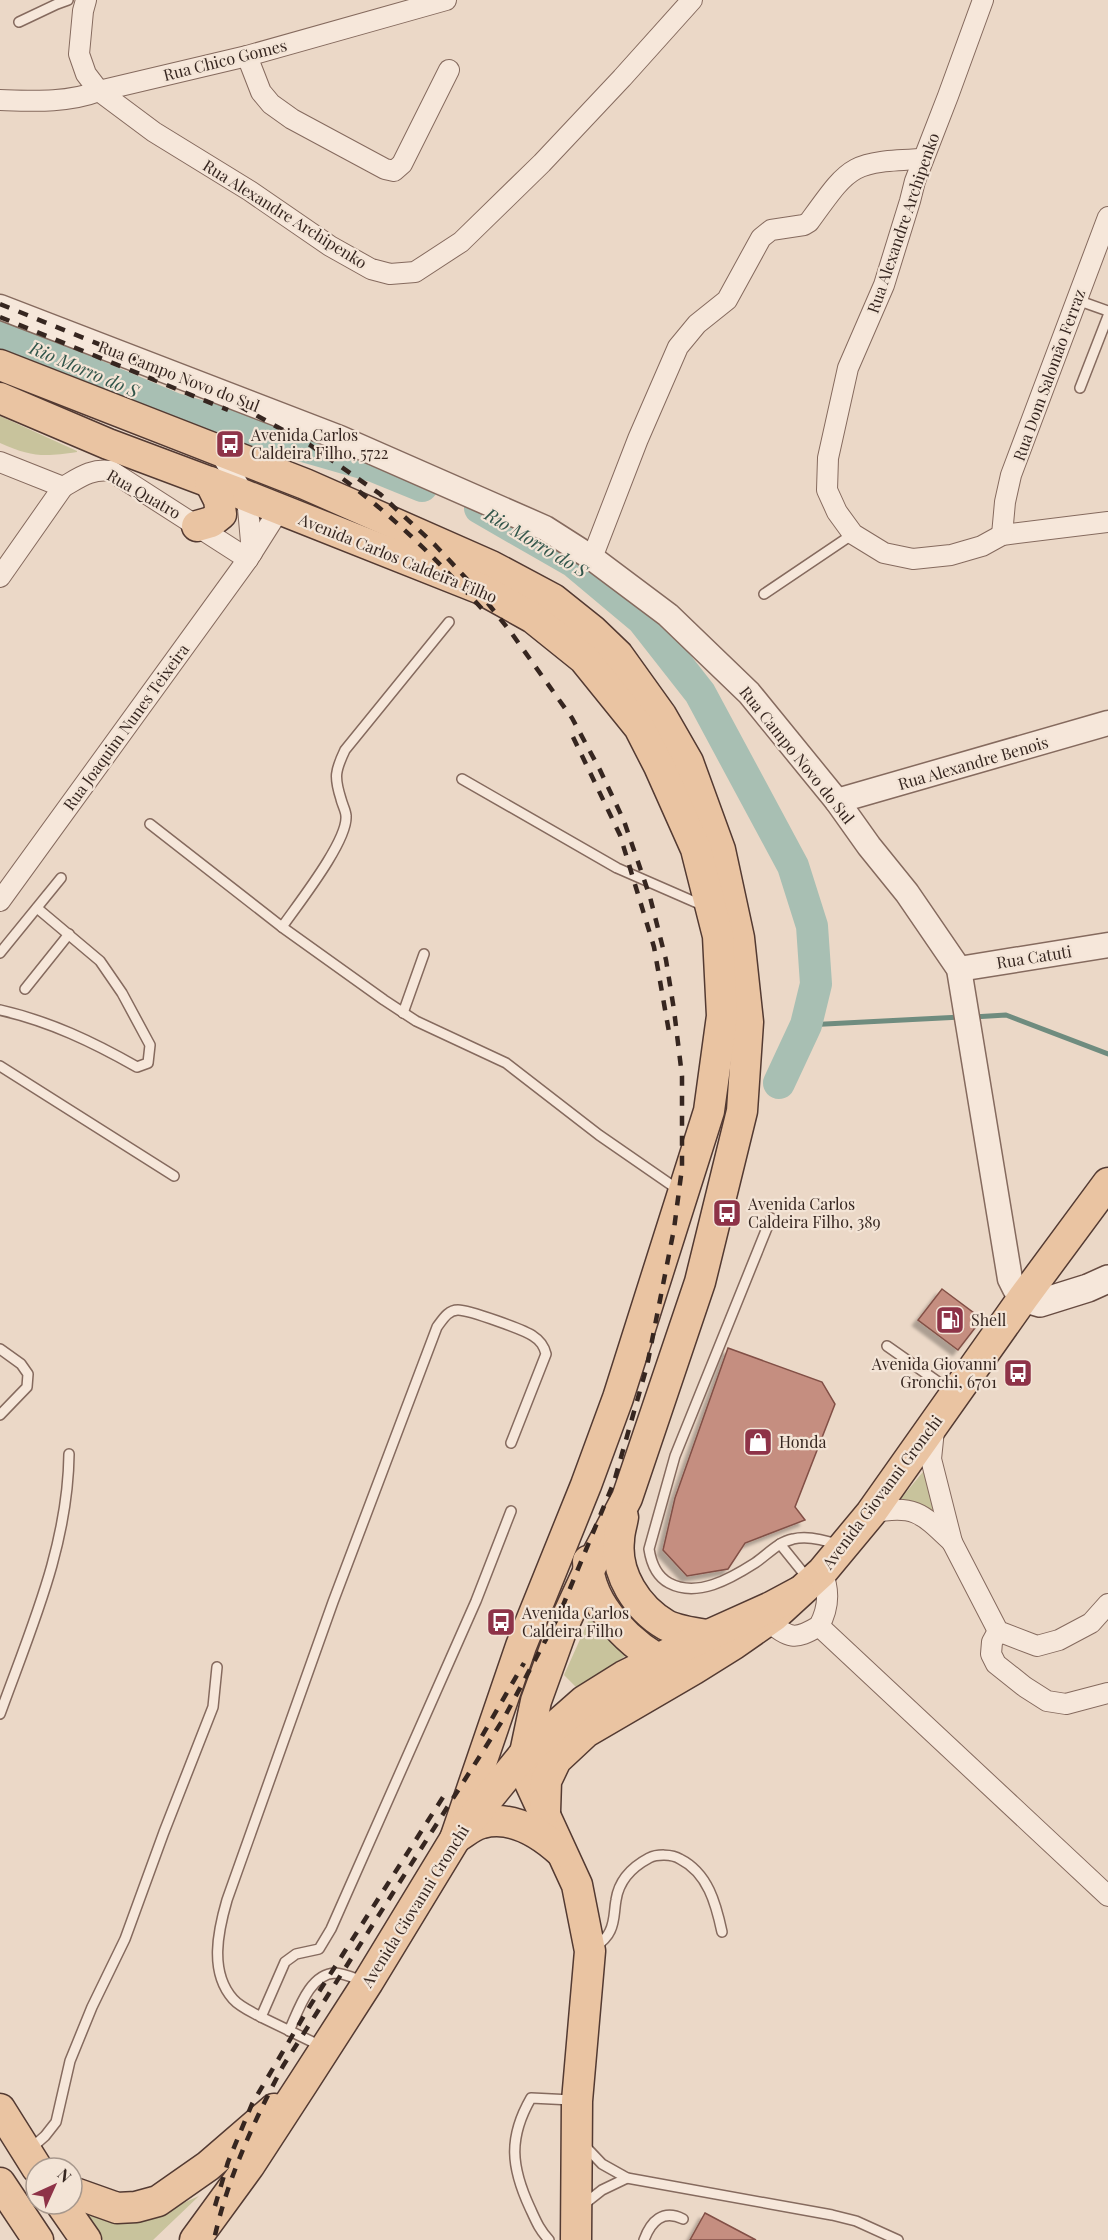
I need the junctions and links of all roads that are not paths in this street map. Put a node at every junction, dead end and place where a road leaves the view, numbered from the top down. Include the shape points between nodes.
1 (68, 0) edge
2 (86, 0) edge
3 (446, 0) edge
4 (692, 0) edge
5 (983, 0) edge
6 (19, 22) dead end
7 (248, 56) junction
8 (450, 70) dead end
9 (99, 91) junction
10 (0, 100) edge
11 (922, 159) junction
12 (1108, 217) edge
13 (1077, 300) junction
14 (0, 307) edge
15 (1108, 314) edge
16 (0, 365) edge
17 (1080, 388) dead end
18 (0, 398) edge
19 (220, 452) junction
20 (0, 462) edge
21 (210, 482) junction
22 (63, 487) junction
23 (244, 495) junction
24 (279, 510) junction
25 (1108, 522) edge
26 (197, 526) junction
27 (853, 534) junction
28 (1002, 536) junction
29 (250, 556) junction
30 (592, 558) junction
31 (0, 577) edge
32 (765, 594) dead end
33 (449, 622) dead end
34 (1108, 723) edge
35 (462, 779) dead end
36 (837, 801) junction
37 (150, 824) dead end
38 (61, 878) dead end
39 (0, 901) edge
40 (37, 908) junction
41 (709, 908) junction
42 (282, 927) junction
43 (69, 934) junction
44 (1108, 945) edge
45 (0, 954) edge
46 (424, 954) dead end
47 (959, 969) junction
48 (25, 989) dead end
49 (0, 1010) edge
50 (403, 1013) junction
51 (0, 1066) edge
52 (174, 1176) dead end
53 (1108, 1183) edge
54 (685, 1193) junction
55 (771, 1218) dead end
56 (1108, 1279) edge
57 (1023, 1298) junction
58 (887, 1346) dead end
59 (0, 1349) edge
60 (956, 1395) junction
61 (0, 1415) edge
62 (935, 1424) junction
63 (511, 1443) dead end
64 (69, 1454) dead end
65 (586, 1485) junction
66 (627, 1498) junction
67 (511, 1511) dead end
68 (871, 1513) junction
69 (952, 1542) junction
70 (780, 1544) junction
71 (842, 1547) junction
72 (588, 1572) junction
73 (811, 1582) junction
74 (1108, 1604) edge
75 (767, 1621) junction
76 (819, 1626) junction
77 (998, 1631) junction
78 (707, 1635) junction
79 (657, 1658) junction
80 (217, 1667) dead end
81 (547, 1669) junction
82 (694, 1669) junction
83 (1108, 1693) edge
84 (584, 1701) junction
85 (0, 1714) edge
86 (525, 1753) junction
87 (545, 1815) junction
88 (455, 1839) junction
89 (564, 1854) junction
90 (1108, 1896) edge
91 (722, 1932) dead end
92 (590, 1951) junction
93 (368, 1982) junction
94 (261, 2017) junction
95 (289, 2031) junction
96 (325, 2048) junction
97 (303, 2083) junction
98 (577, 2101) junction
99 (0, 2109) edge
100 (578, 2138) junction
101 (29, 2156) edge
102 (34, 2156) edge
103 (627, 2178) junction
104 (0, 2183) edge
105 (84, 2196) edge
106 (576, 2210) junction
107 (69, 2216) edge
108 (683, 2219) dead end
109 (39, 2240) edge
110 (86, 2240) edge
111 (195, 2240) edge
112 (549, 2240) edge
113 (576, 2240) edge
114 (644, 2240) edge
115 (898, 2240) edge

1 - 6 lane
2 - 9 street, Rua Alexandre Archipenko via 79,54 86,74
3 - 7 street, Rua Chico Gomes
4 - 9 street, Rua Alexandre Archipenko via 542,163 461,242 415,272 390,274 372,269 330,246 154,132
5 - 11 street, Rua Alexandre Archipenko
7 - 8 street via 261,92 281,112 394,171 402,164
7 - 9 street, Rua Chico Gomes
9 - 10 street, Rua Chico Gomes via 69,99
11 - 27 street, Rua Alexandre Archipenko via 884,285 848,368 828,458 827,490
11 - 30 street via 872,162 851,170 839,180 809,222 771,230 761,238 727,300 697,324 678,347
12 - 13 street, Rua Dom Salomão Ferraz
13 - 15 lane
13 - 28 street, Rua Dom Salomão Ferraz via 1011,475
14 - 30 street, Rua Campo Novo do Sul via 340,438 545,528
15 - 17 lane
16 - 19 main road, Avenida Carlos Caldeira Filho
18 - 21 main road, Avenida Carlos Caldeira Filho
19 - 23 street
19 - 66 main road, Avenida Carlos Caldeira Filho via 305,484 491,566 553,599 618,655 661,715 688,762 720,850 740,938 748,1022 742,1111 700,1282
20 - 22 street
21 - 23 main road, Avenida Carlos Caldeira Filho
21 - 26 main road via 221,513 211,522
22 - 26 street, Rua Quatro via 89,472 111,471
22 - 31 street
23 - 24 main road, Avenida Carlos Caldeira Filho
23 - 29 street
24 - 29 street, Rua Joaquim Nunes Teixeira
24 - 41 main road, Avenida Carlos Caldeira Filho via 481,589 533,618 584,659 639,727 659,766 696,849
25 - 28 street, Rua Alexandre Archipenko
26 - 29 street, Rua Quatro
27 - 28 street, Rua Alexandre Archipenko via 884,553 913,559 951,555
27 - 32 lane
29 - 39 street, Rua Joaquim Nunes Teixeira
30 - 36 street, Rua Campo Novo do Sul via 668,615 750,693
33 - 42 lane via 345,750 336,782 346,816 343,833
34 - 36 street, Rua Alexandre Benois
35 - 41 lane via 617,868
36 - 47 street, Rua Campo Novo do Sul
37 - 42 lane
38 - 40 lane
40 - 43 lane
40 - 45 lane
41 - 54 main road, Avenida Carlos Caldeira Filho via 717,936 722,1016 709,1111
42 - 50 lane
43 - 48 lane
43 - 49 lane via 100,961 122,993 150,1045 148,1063 137,1066 100,1045 32,1017
44 - 47 street, Rua Catuti
46 - 50 lane
47 - 57 street, Rua Campo Novo do Sul via 1010,1279
50 - 54 lane via 506,1062 599,1135
51 - 52 lane
53 - 57 main road, Avenida Giovanni Gronchi
54 - 65 main road, Avenida Carlos Caldeira Filho
55 - 70 lane via 675,1456 649,1549 651,1563 664,1580 687,1590 722,1581
56 - 57 main road via 1040,1303
57 - 60 main road, Avenida Giovanni Gronchi
58 - 60 lane
59 - 61 lane via 28,1374 27,1387
60 - 62 main road, Avenida Giovanni Gronchi
62 - 68 main road, Avenida Giovanni Gronchi
62 - 69 street via 931,1459
63 - 94 lane via 546,1354 543,1344 531,1334 483,1317 459,1310 447,1314 437,1327 333,1602 222,1919 218,1947 220,1977 234,2000
64 - 85 lane via 69,1489 54,1564
65 - 72 main road
65 - 88 main road, Avenida Carlos Caldeira Filho via 521,1646
66 - 72 main road, Avenida Carlos Caldeira Filho
66 - 78 main road via 618,1541 620,1563 633,1595 668,1625
67 - 94 lane via 476,1601 332,1929 319,1949 297,1954 285,1962
68 - 69 street via 910,1509
68 - 71 main road, Avenida Giovanni Gronchi
69 - 77 street
70 - 71 lane via 794,1538 818,1539
70 - 73 lane
71 - 73 main road, Avenida Giovanni Gronchi
72 - 79 main road via 603,1609 635,1644
72 - 81 main road, Avenida Carlos Caldeira Filho
73 - 75 main road, Avenida Giovanni Gronchi
73 - 76 street via 826,1581 828,1601
73 - 78 main road, Avenida Giovanni Gronchi via 771,1607
74 - 77 street via 1091,1623 1059,1640 1037,1646
75 - 76 street via 793,1637 801,1637
75 - 82 main road, Avenida Giovanni Gronchi
76 - 90 street
77 - 83 street via 991,1654 996,1664 1047,1701 1066,1704
78 - 79 main road, Avenida Giovanni Gronchi
79 - 82 main road via 677,1669
79 - 84 main road, Avenida Giovanni Gronchi
80 - 102 lane via 213,1707 125,1939 70,2061 56,2122
81 - 84 main road
81 - 86 main road, Avenida Carlos Caldeira Filho
82 - 87 main road, Avenida Giovanni Gronchi via 586,1732 556,1760 546,1781
84 - 86 main road, Avenida Giovanni Gronchi
86 - 87 main road via 526,1774
86 - 88 main road, Avenida Giovanni Gronchi
87 - 89 main road
88 - 89 main road via 480,1823 510,1821 549,1841
88 - 93 main road, Avenida Giovanni Gronchi
89 - 92 main road via 577,1885
91 - 92 lane via 716,1905 698,1873 676,1856 654,1855 630,1869 619,1889 610,1932
92 - 98 main road
93 - 95 lane via 335,1973 317,1980
93 - 96 main road, Avenida Giovanni Gronchi
94 - 95 lane
95 - 96 lane
96 - 97 main road, Avenida Giovanni Gronchi
97 - 105 main road via 208,2166 158,2201 117,2208
97 - 111 main road, Avenida Giovanni Gronchi
98 - 100 main road
98 - 112 lane via 531,2098 516,2130 517,2174 537,2227
99 - 101 main road
100 - 103 lane via 602,2164
100 - 106 main road
103 - 106 lane via 602,2190
103 - 115 lane via 832,2215
104 - 109 main road
106 - 113 main road
107 - 110 main road
108 - 114 lane via 674,2214 664,2215 648,2228

